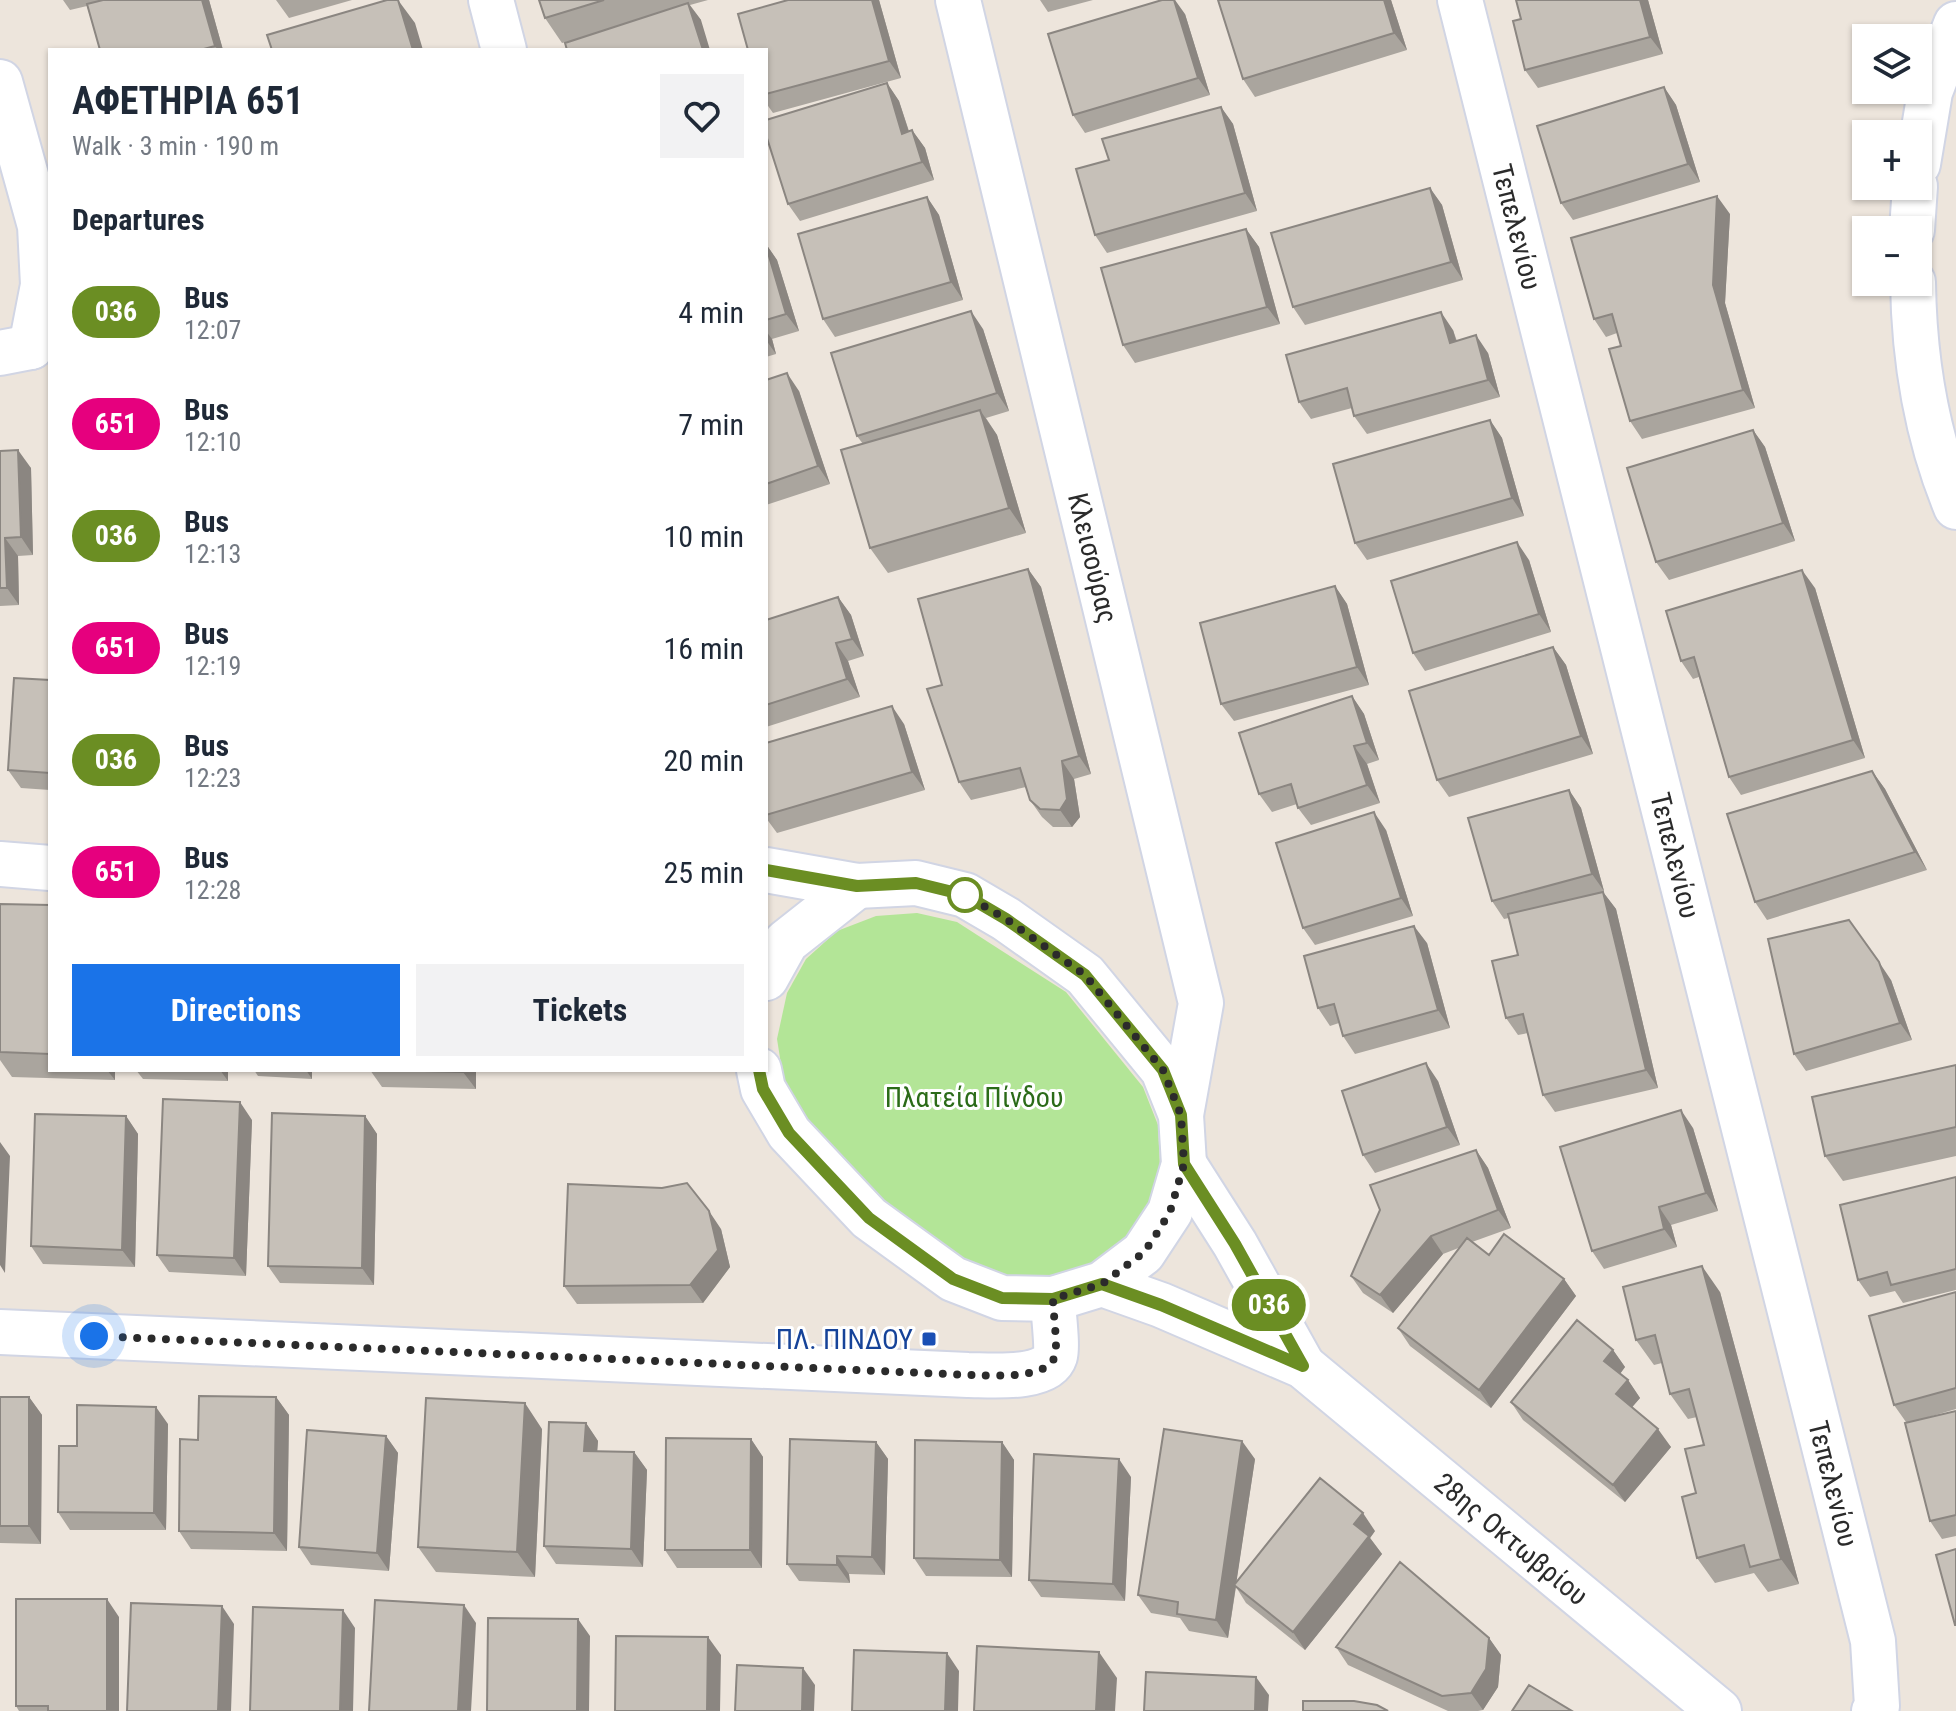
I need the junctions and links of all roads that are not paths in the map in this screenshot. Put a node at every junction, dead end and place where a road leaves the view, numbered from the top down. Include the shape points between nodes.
1 (491, 0) edge
2 (958, 0) edge
3 (1460, 0) edge
4 (1956, 24) edge
5 (503, 48) edge
6 (0, 82) edge
7 (1925, 120) edge
8 (1914, 296) edge
9 (20, 347) edge
10 (1956, 507) edge
11 (0, 864) edge
12 (48, 868) edge
13 (768, 870) edge
14 (857, 886) junction
15 (768, 974) edge
16 (759, 1072) edge
17 (1181, 1115) junction
18 (1184, 1164) junction
19 (1102, 1284) junction
20 (1053, 1299) junction
21 (0, 1332) edge
22 (1303, 1366) junction
23 (1719, 1711) edge
24 (1874, 1711) edge

1 - 5 street
2 - 17 street, Κλεισούρας via 1201,1003
3 - 24 street, Τεπελενίου via 1873,1641
4 - 7 street via 1930,92
6 - 9 street via 40,226 43,285
8 - 10 street via 1927,408
11 - 12 street
13 - 14 street, 28ης Οκτωβρίου
14 - 15 street via 786,942
14 - 17 street, 28ης Οκτωβρίου via 916,883 965,895 1006,919 1085,975 1163,1070
16 - 20 street, 28ης Οκτωβρίου via 763,1089 789,1133 869,1218 953,1279 1002,1298
17 - 18 street, 28ης Οκτωβρίου
18 - 19 street, 28ης Οκτωβρίου via 1170,1212 1152,1241
18 - 22 street, 28ης Οκτωβρίου
19 - 20 street, 28ης Οκτωβρίου
19 - 22 street, 28ης Οκτωβρίου
20 - 21 street via 1055,1356 1035,1373 968,1375
22 - 23 street, 28ης Οκτωβρίου

